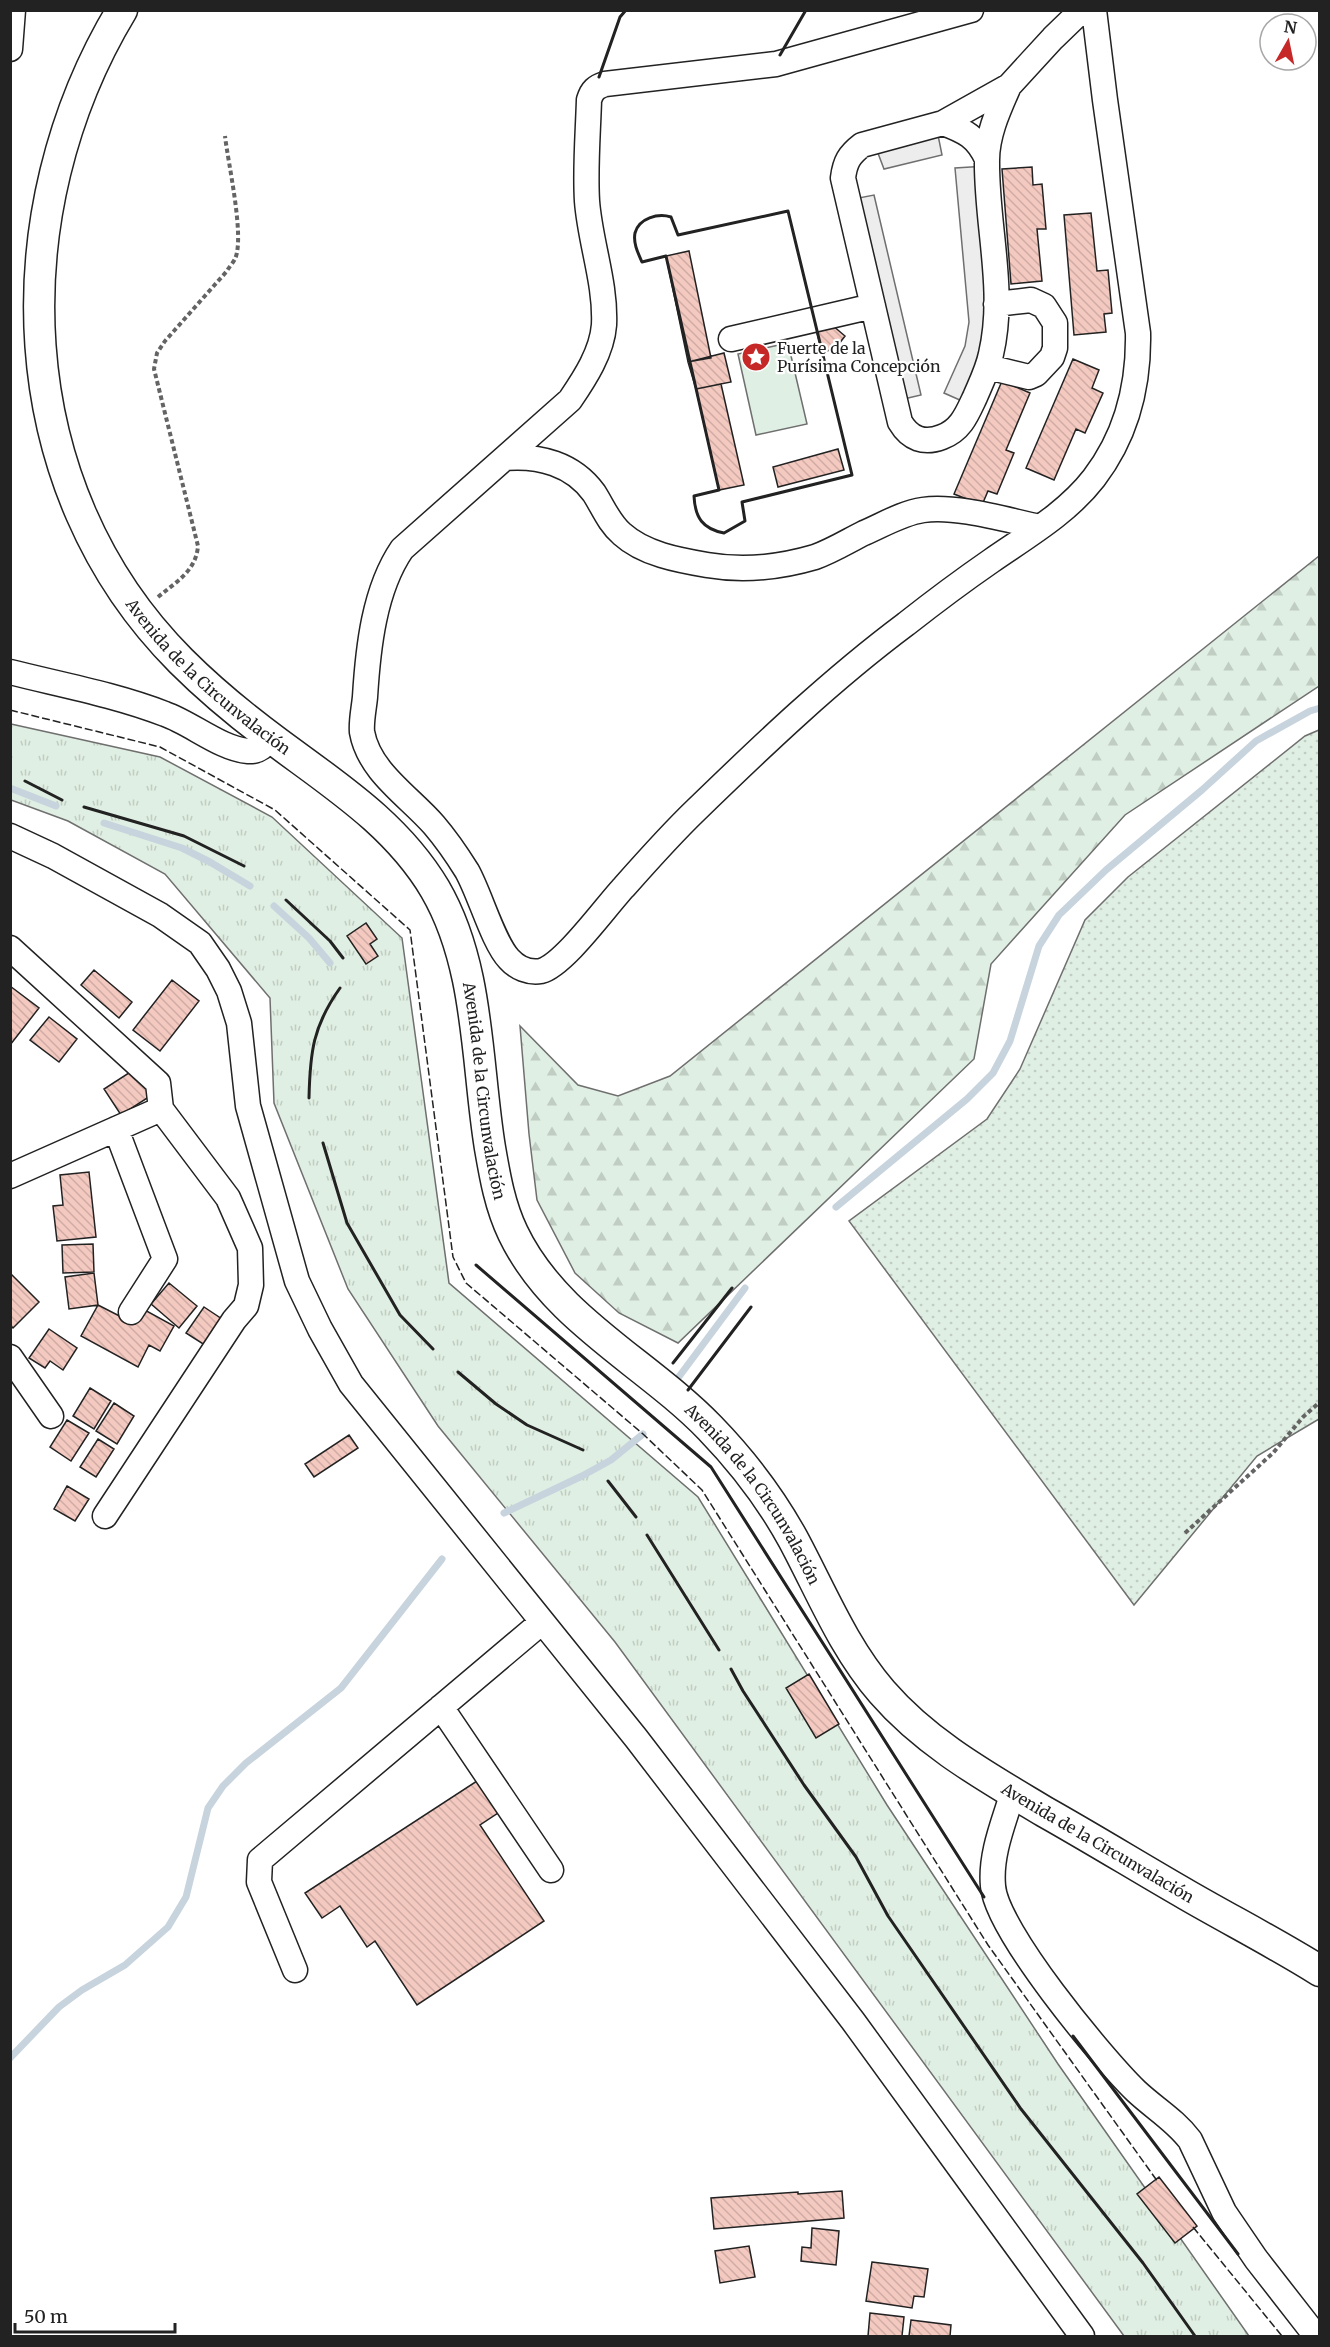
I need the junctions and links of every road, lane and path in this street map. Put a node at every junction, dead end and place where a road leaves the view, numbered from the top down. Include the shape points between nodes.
1 (13, 10) edge
2 (122, 10) edge
3 (971, 10) edge
4 (1078, 12) edge
5 (10, 49) edge
6 (1010, 86) junction
7 (943, 123) junction
8 (225, 136) dead end
9 (987, 159) junction
10 (996, 304) junction
11 (873, 306) junction
12 (731, 339) dead end
13 (988, 367) junction
14 (505, 458) junction
15 (1040, 527) junction
16 (138, 613) junction
17 (10, 672) edge
18 (271, 738) junction
19 (10, 836) edge
20 (10, 948) edge
21 (161, 1109) junction
22 (116, 1129) junction
23 (10, 1176) edge
24 (131, 1312) dead end
25 (10, 1357) edge
26 (1320, 1402) edge
27 (51, 1416) dead end
28 (105, 1516) dead end
29 (1185, 1533) dead end
30 (542, 1622) junction
31 (441, 1707) junction
32 (1013, 1792) junction
33 (551, 1870) dead end
34 (295, 1970) dead end
35 (1320, 1971) edge
36 (1082, 2337) edge
37 (1316, 2337) edge

1 - 5 street
2 - 16 main road, Avenida de la Circunvalación via 74,90 40,193 33,247 30,331 43,416 54,456 89,535
3 - 14 street via 776,64 597,87 589,100 587,195 604,326 587,375 570,400
4 - 6 street
4 - 15 street via 1105,100 1139,359 1130,411 1108,459 1075,499
6 - 7 street
6 - 9 street via 994,122
7 - 9 street via 969,135
7 - 11 street via 862,145 845,163 843,178
8 - 16 path via 238,241 235,258 165,341 157,352 154,369 198,546 197,556 187,574
9 - 10 street
10 - 13 street
10 - 13 street via 1031,300 1044,306 1055,323 1054,348 1052,357 1029,377
11 - 12 street
11 - 13 street via 900,422 916,439 938,439 961,425
14 - 15 street via 531,457 557,464 585,483 611,523 633,543 668,556 711,565 765,566 817,556 900,516 921,510 951,510
14 - 15 street via 402,549 392,564 367,660 362,731 384,774 451,846 510,960 525,970 538,972 564,955 691,815 829,687 977,570
16 - 18 main road, Avenida de la Circunvalación via 183,663
17 - 18 street via 143,706 238,749 256,750
18 - 32 main road, Avenida de la Circunvalación via 356,800 387,828 416,860 449,918 472,1005 496,1182 504,1213 532,1266 579,1317 706,1423 735,1455 790,1534 853,1653 880,1690 924,1734
19 - 30 street via 160,915 200,944 218,969 238,1023 248,1106 275,1205 297,1281 320,1329 351,1384
20 - 21 street via 158,1083
21 - 22 street
21 - 28 street via 228,1198 242,1224 250,1248 251,1285 246,1306
22 - 23 street
22 - 24 street via 165,1259
25 - 27 street
26 - 29 path via 1287,1434 1274,1454
30 - 31 street
30 - 36 street via 853,2021
31 - 33 street
31 - 34 street via 260,1860 259,1882
32 - 35 main road, Avenida de la Circunvalación
32 - 37 street via 994,1854 993,1871 993,1888 1008,1925 1084,2032 1137,2091 1186,2136 1224,2212

